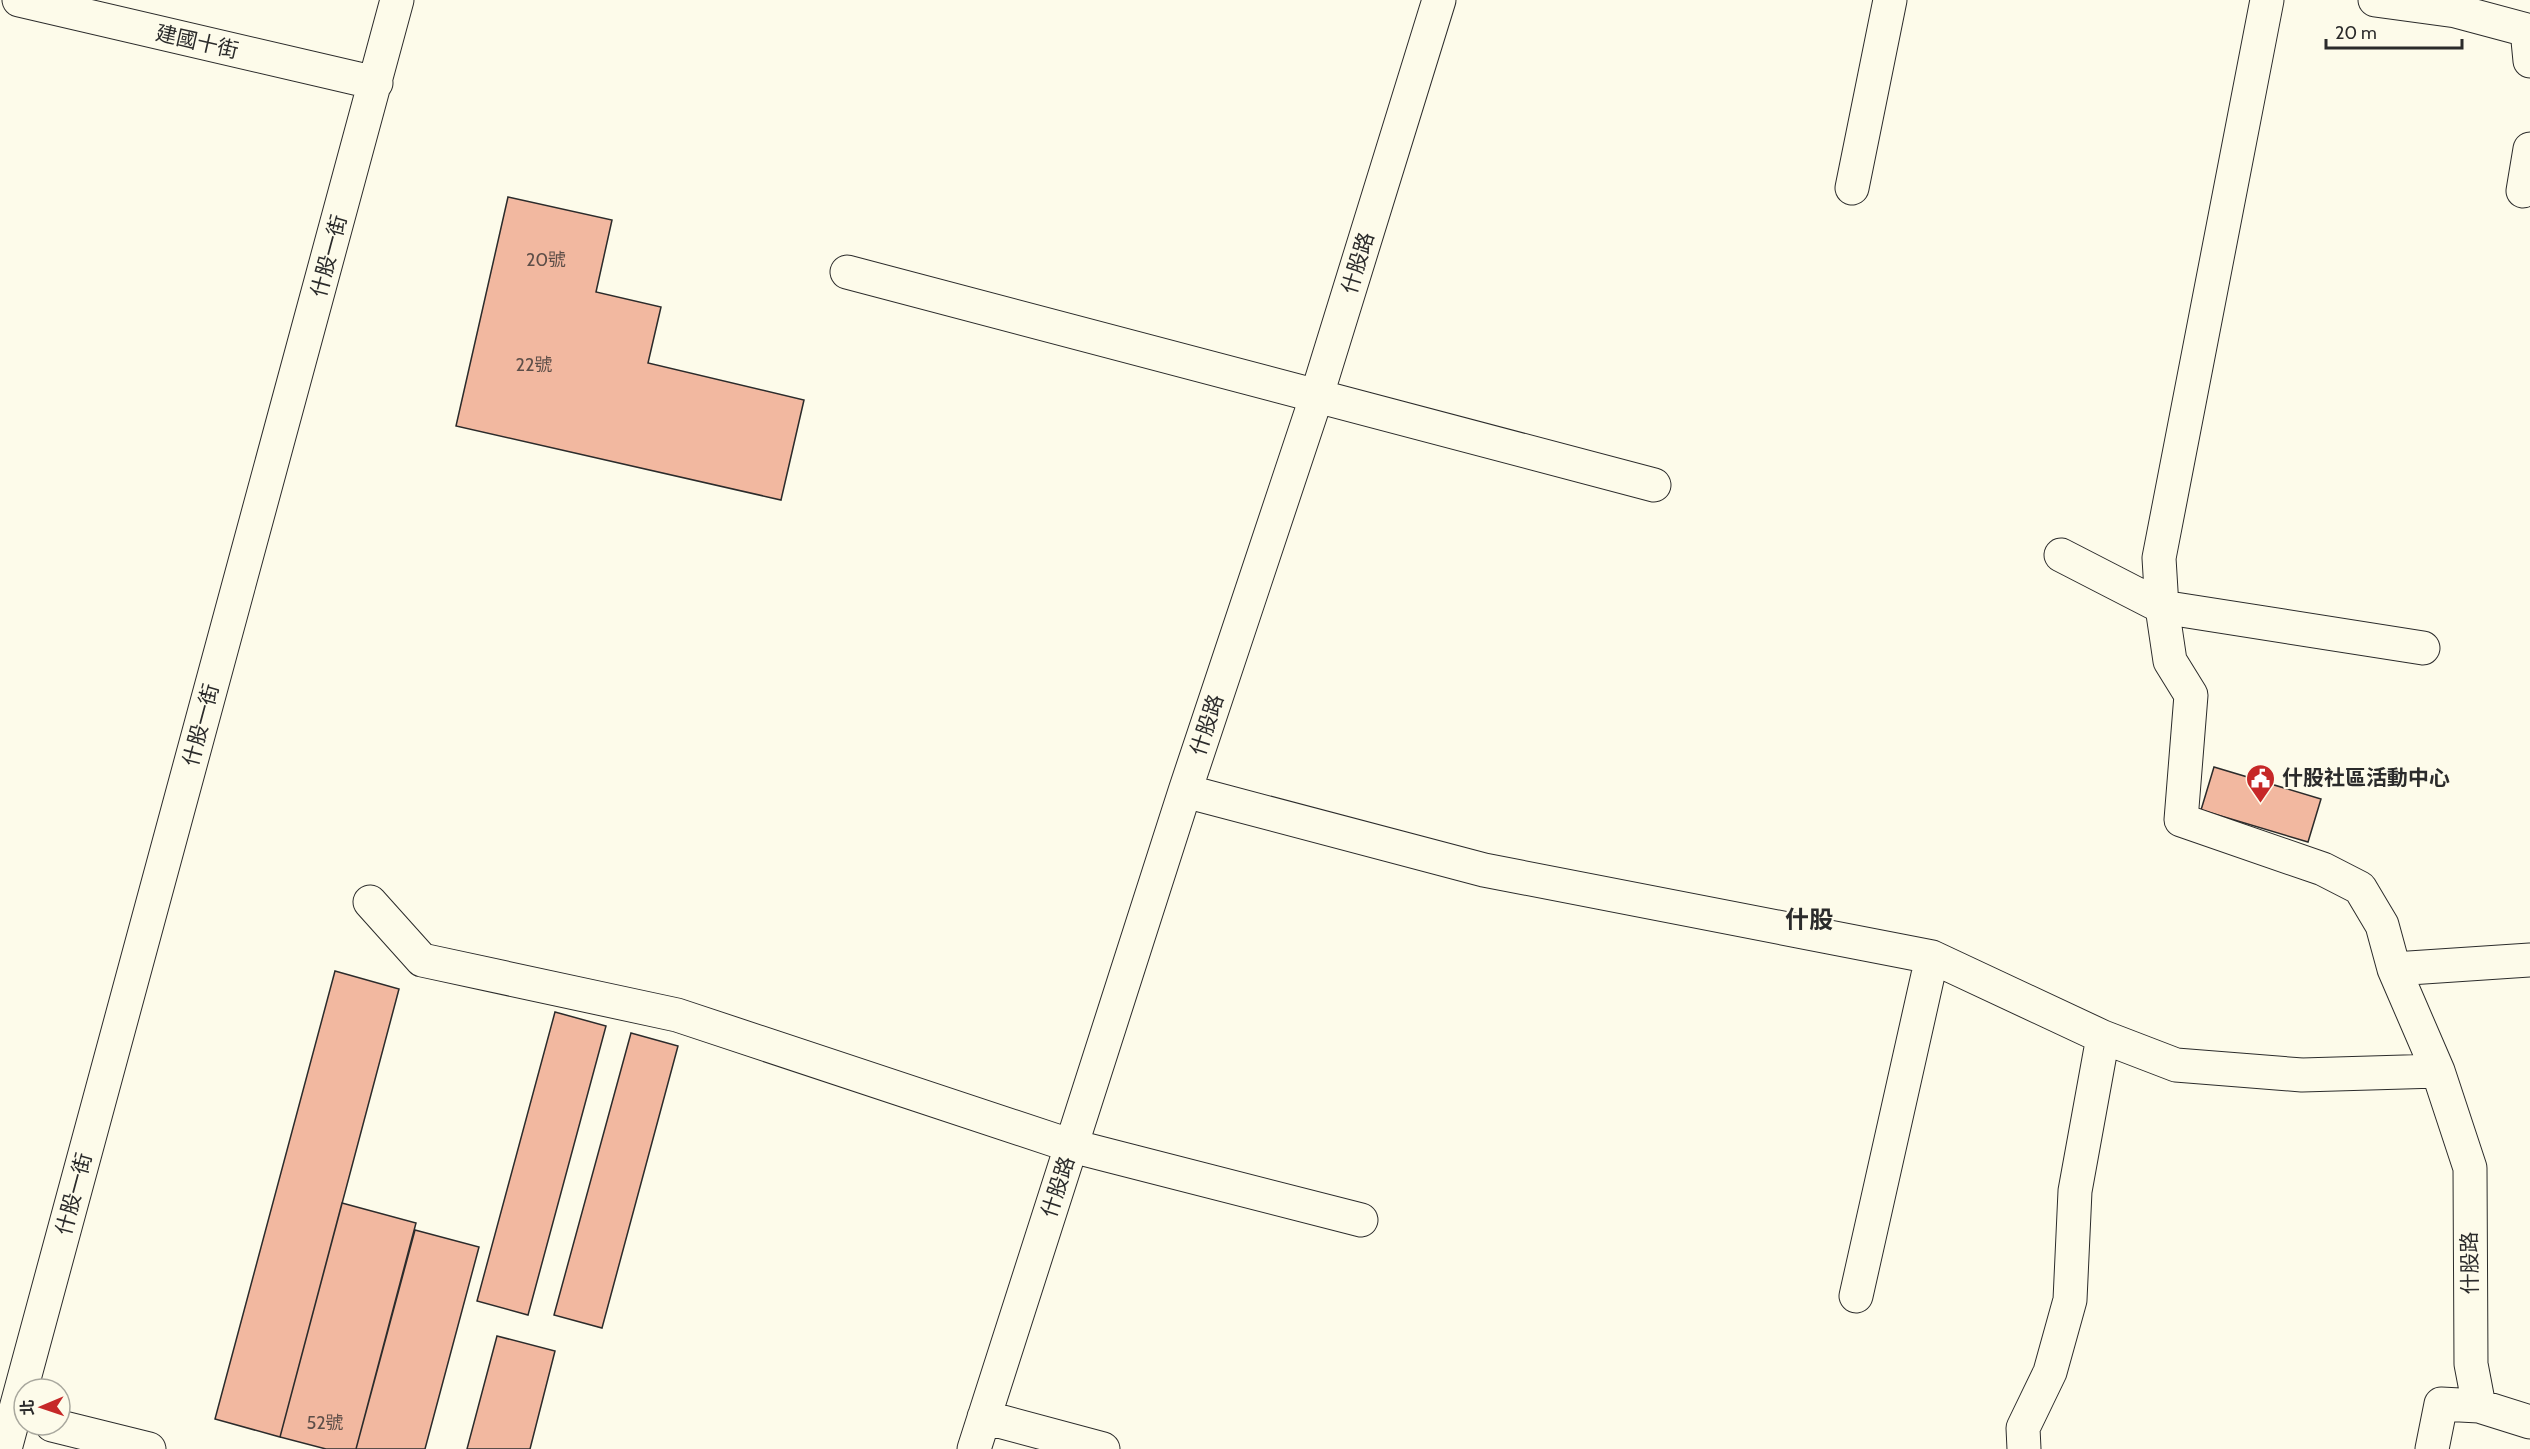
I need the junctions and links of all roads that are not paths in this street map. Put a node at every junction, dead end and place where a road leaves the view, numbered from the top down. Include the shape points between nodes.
1 (19, 0) edge
2 (396, 0) edge
3 (1438, 0) edge
4 (1890, 0) edge
5 (2267, 0) edge
6 (2375, 0) edge
7 (2530, 61) edge
8 (376, 83) junction
9 (2530, 149) edge
10 (1852, 188) dead end
11 (2523, 191) dead end
12 (847, 272) dead end
13 (1316, 398) junction
14 (1654, 485) dead end
15 (2061, 555) dead end
16 (2162, 607) junction
17 (2423, 648) dead end
18 (1185, 791) junction
19 (370, 902) dead end
20 (1932, 957) junction
21 (2530, 960) edge
22 (2394, 969) junction
23 (2103, 1036) junction
24 (2438, 1071) junction
25 (1072, 1146) junction
26 (1361, 1220) dead end
27 (1856, 1296) dead end
28 (22, 1377) edge
29 (2479, 1406) junction
30 (12, 1415) edge
31 (984, 1417) junction
32 (2530, 1422) edge
33 (72, 1430) edge
34 (5, 1449) edge
35 (149, 1449) edge
36 (974, 1449) edge
37 (1103, 1449) edge
38 (2024, 1449) edge
39 (2432, 1449) edge

1 - 8 street, 建國十街
2 - 8 street, 什股一街
3 - 13 street, 什股路
4 - 10 street
5 - 16 street via 2159,558
6 - 7 street via 2456,11 2527,30
8 - 28 street, 什股一街
9 - 11 street
12 - 13 street
13 - 14 street
13 - 18 street, 什股路
15 - 16 street
16 - 17 street
16 - 22 street, 什股路 via 2170,661 2192,695 2181,820 2323,869 2360,888 2382,925
18 - 20 street via 1484,870
18 - 25 street, 什股路
19 - 25 street via 422,960 676,1015
20 - 23 street
20 - 27 street
21 - 22 street
22 - 24 street, 什股路
23 - 24 street via 2176,1065 2302,1076
23 - 38 street via 2074,1191 2070,1300 2050,1372 2023,1428
24 - 29 street, 什股路 via 2470,1168 2471,1364
25 - 26 street
25 - 31 street, 什股路
29 - 32 street
29 - 39 street via 2441,1404
30 - 34 street, 什股一街
31 - 36 street, 什股路
31 - 37 street
33 - 35 street

